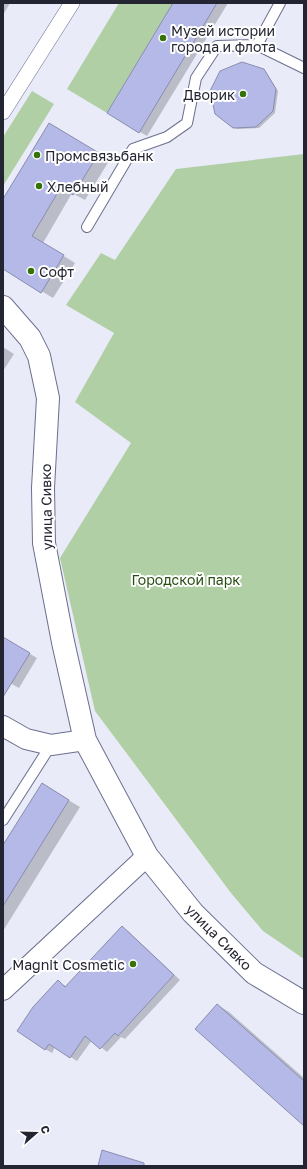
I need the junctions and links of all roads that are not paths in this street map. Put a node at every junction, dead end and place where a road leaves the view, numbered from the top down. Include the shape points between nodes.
1 (72, 3) edge
2 (280, 3) edge
3 (257, 45) junction
4 (304, 68) edge
5 (3, 112) edge
6 (87, 227) dead end
7 (3, 307) edge
8 (3, 726) edge
9 (85, 740) junction
10 (51, 745) junction
11 (3, 820) edge
12 (147, 856) junction
13 (3, 990) edge
14 (304, 1003) edge

1 - 5 street
2 - 3 lane
3 - 4 lane
3 - 6 lane via 217,46 196,78 187,123 167,137 132,149
7 - 9 street, улица Сивко via 30,338 39,356 48,398 43,488 44,543
8 - 10 street via 26,739
9 - 10 street
9 - 12 street, улица Сивко
10 - 11 lane
12 - 13 street
12 - 14 street, улица Сивко via 193,913 254,973

